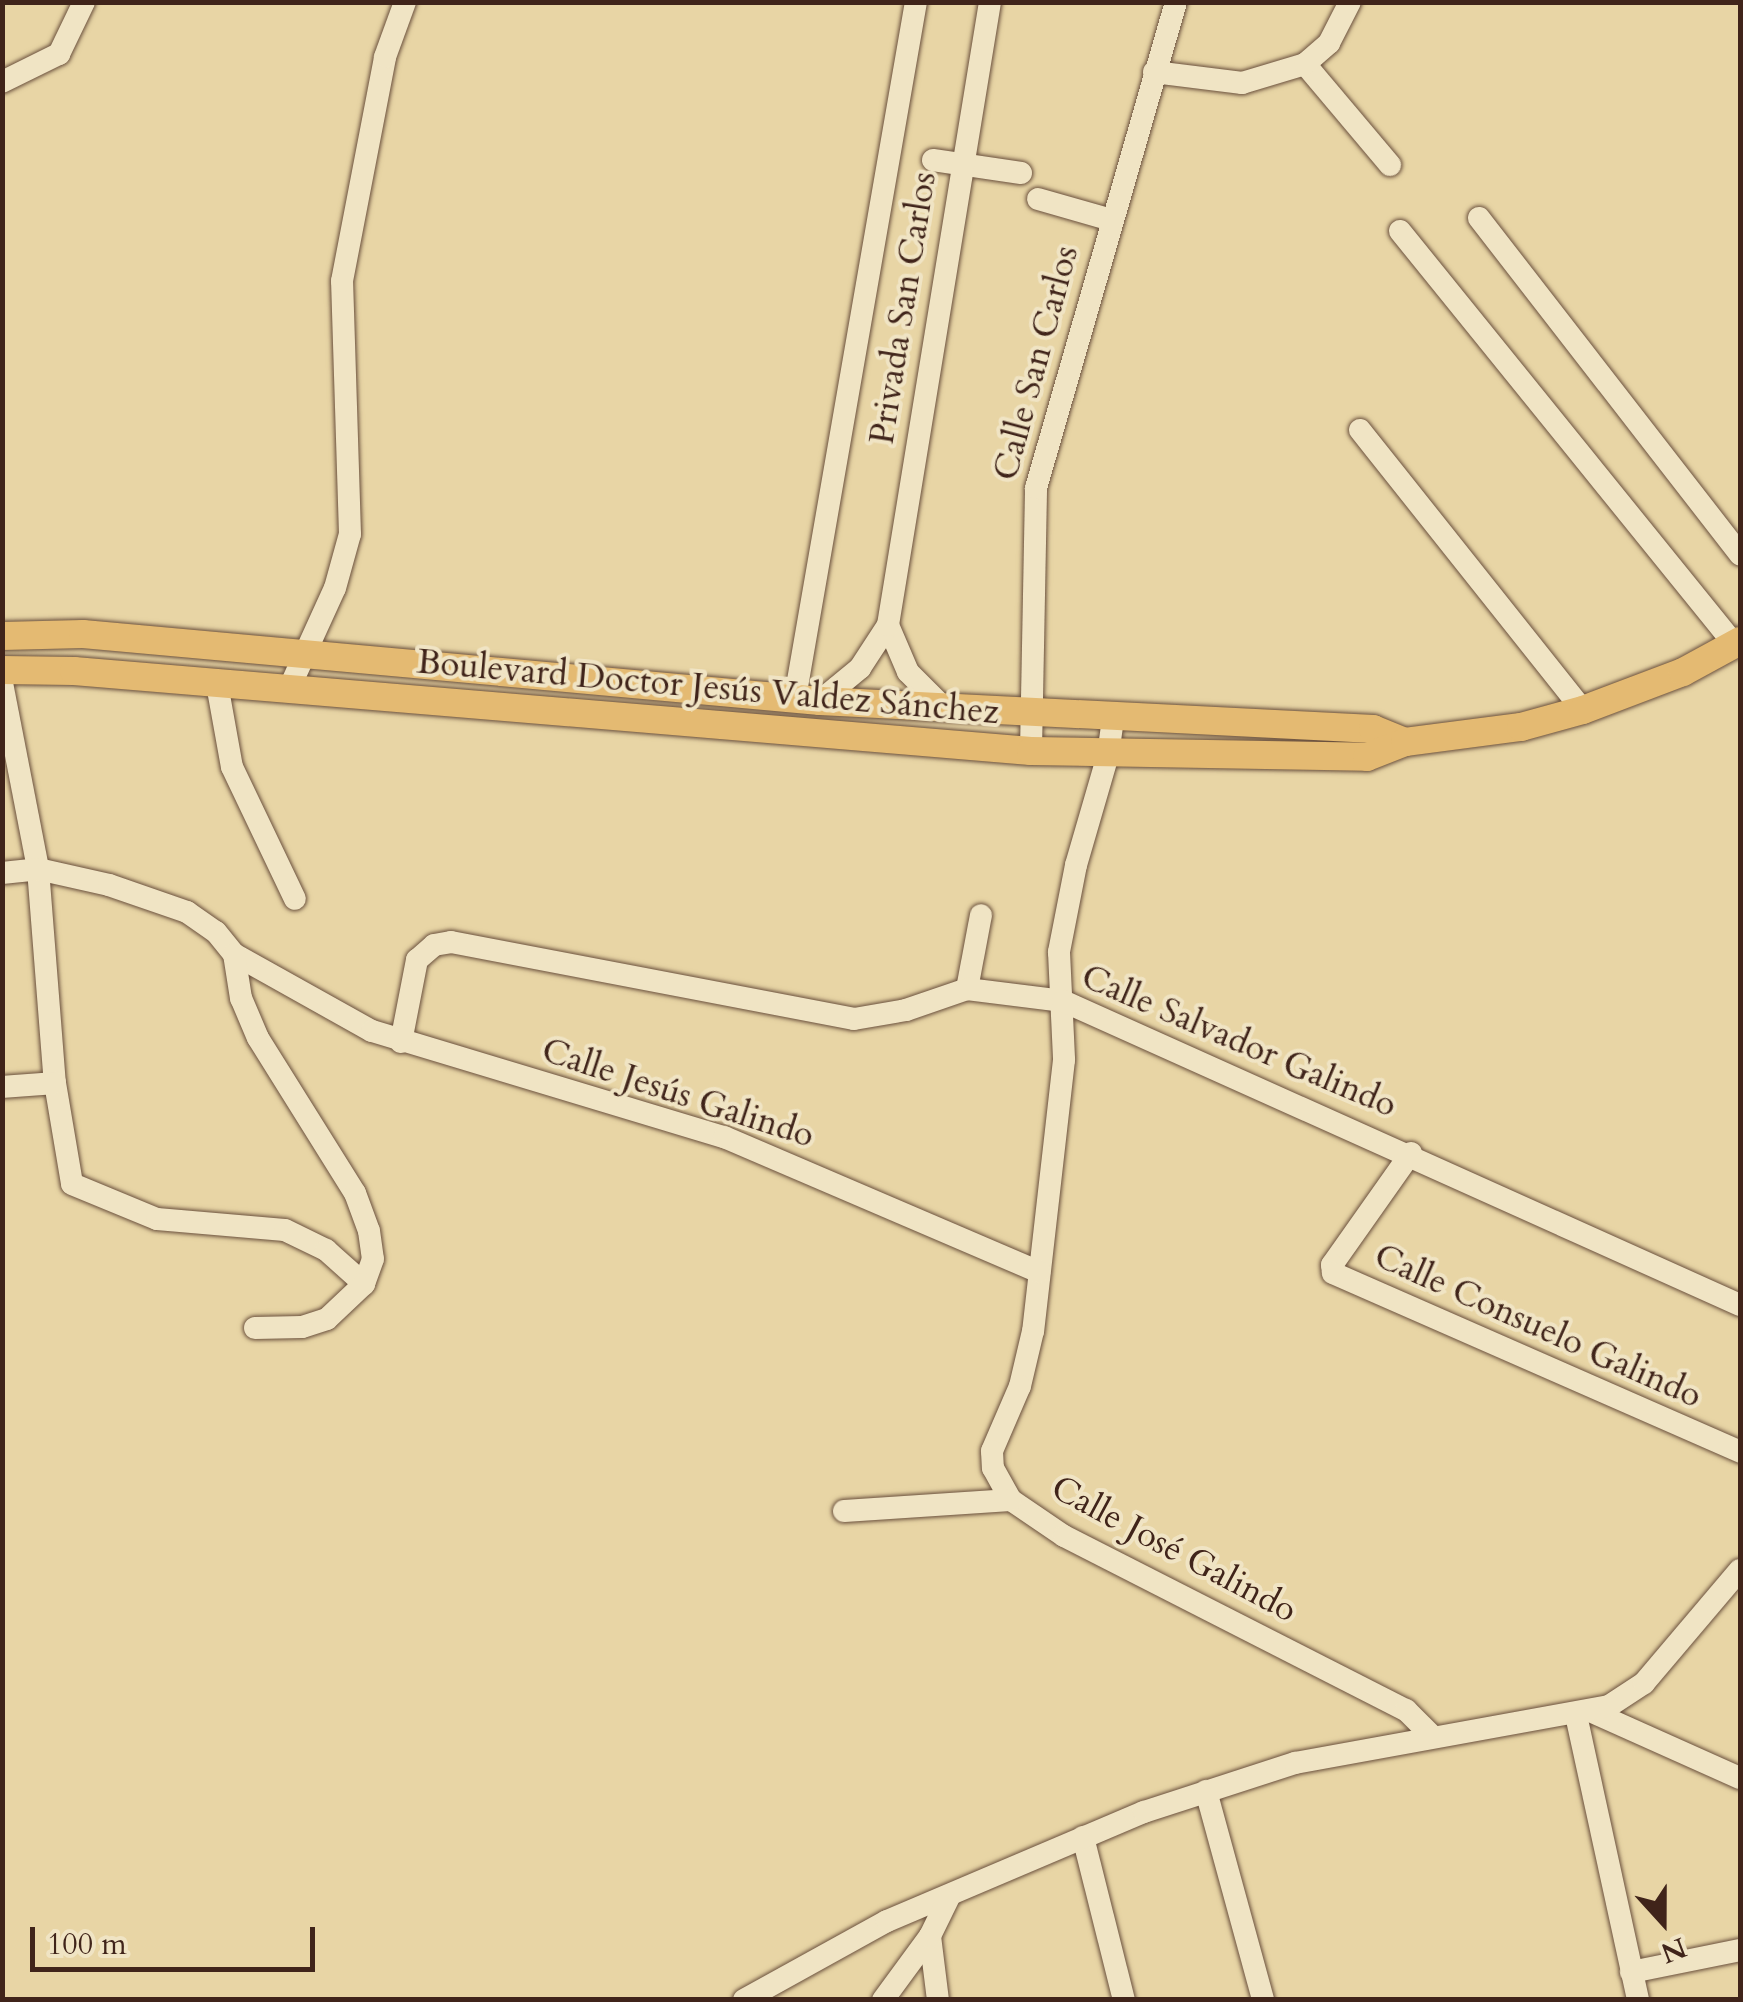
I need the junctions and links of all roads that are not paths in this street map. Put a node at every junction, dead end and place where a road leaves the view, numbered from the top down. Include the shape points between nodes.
1 (84, 2) edge
2 (405, 2) edge
3 (916, 2) edge
4 (990, 2) edge
5 (1176, 2) edge
6 (1350, 2) edge
7 (1305, 64) junction
8 (1154, 72) junction
9 (2, 82) edge
10 (934, 160) dead end
11 (961, 163) junction
12 (1390, 164) dead end
13 (1021, 173) dead end
14 (1038, 199) dead end
15 (1479, 218) dead end
16 (1111, 220) junction
17 (1400, 231) dead end
18 (1360, 430) dead end
19 (1740, 555) edge
20 (888, 625) junction
21 (2, 636) edge
22 (1738, 643) edge
23 (303, 656) junction
24 (2, 670) edge
25 (2, 684) edge
26 (216, 684) junction
27 (288, 691) junction
28 (808, 699) junction
29 (944, 708) junction
30 (1583, 710) junction
31 (1033, 715) junction
32 (1112, 719) junction
33 (1405, 742) junction
34 (1031, 751) junction
35 (1108, 755) junction
36 (38, 869) junction
37 (2, 872) edge
38 (294, 899) dead end
39 (981, 915) dead end
40 (234, 954) junction
41 (967, 989) junction
42 (1063, 1001) junction
43 (400, 1042) junction
44 (55, 1083) junction
45 (2, 1086) edge
46 (1410, 1153) junction
47 (1039, 1272) junction
48 (364, 1284) junction
49 (1740, 1304) edge
50 (256, 1328) dead end
51 (1740, 1452) edge
52 (1011, 1500) junction
53 (844, 1511) dead end
54 (1737, 1580) edge
55 (1583, 1713) junction
56 (1433, 1737) junction
57 (1740, 1778) edge
58 (1206, 1791) junction
59 (1083, 1837) junction
60 (948, 1897) junction
61 (930, 1936) junction
62 (1740, 1950) edge
63 (1631, 1972) junction
64 (744, 2000) edge
65 (883, 2000) edge
66 (938, 2000) edge
67 (1124, 2000) edge
68 (1264, 2000) edge
69 (1638, 2000) edge

1 - 9 street via 60,54
2 - 23 street via 385,57 342,281 350,534 336,588
3 - 28 street
4 - 11 street, Privada San Carlos
5 - 8 street, Calle San Carlos
6 - 7 street via 1329,43
7 - 8 street via 1242,82
7 - 12 street
8 - 16 street, Calle San Carlos
10 - 11 street
11 - 13 street
11 - 20 street, Privada San Carlos
14 - 16 street
15 - 19 street
16 - 31 street, Calle San Carlos via 1036,488
17 - 22 street
18 - 30 street
20 - 28 street, Privada San Carlos via 860,668
20 - 29 street via 908,672
21 - 23 main road, Boulevard Doctor Jesús Valdez Sánchez via 83,634
22 - 30 main road, Boulevard Doctor Jesús Valdez Sánchez
23 - 27 street
23 - 28 main road, Boulevard Doctor Jesús Valdez Sánchez
24 - 26 main road, Boulevard Doctor Jesús Valdez Sánchez
25 - 36 street
26 - 27 main road, Boulevard Doctor Jesús Valdez Sánchez
26 - 38 street via 232,767
27 - 34 main road, Boulevard Doctor Jesús Valdez Sánchez
28 - 29 main road, Boulevard Doctor Jesús Valdez Sánchez
29 - 31 main road, Boulevard Doctor Jesús Valdez Sánchez
30 - 33 main road, Boulevard Doctor Jesús Valdez Sánchez via 1521,728
31 - 32 main road, Boulevard Doctor Jesús Valdez Sánchez
31 - 34 street, Calle San Carlos
32 - 33 main road, Boulevard Doctor Jesús Valdez Sánchez via 1373,729
32 - 35 street, Calle José Galindo
33 - 35 main road, Boulevard Doctor Jesús Valdez Sánchez via 1367,757
34 - 35 main road, Boulevard Doctor Jesús Valdez Sánchez
35 - 42 street, Calle José Galindo via 1059,952
36 - 37 street, Calle Jesús Galindo
36 - 40 street, Calle Jesús Galindo via 187,912
36 - 44 street
39 - 41 street
40 - 43 street, Calle Jesús Galindo
40 - 48 street via 241,998 258,1038 354,1193 369,1231 372,1259
41 - 42 street, Calle Salvador Galindo
41 - 43 street, Calle Salvador Galindo via 854,1019 451,942 434,945 417,960
42 - 46 street, Calle Salvador Galindo
42 - 47 street, Calle José Galindo via 1064,1060
43 - 47 street, Calle Jesús Galindo via 742,1144
44 - 45 street
44 - 48 street via 72,1184 157,1219 284,1230 326,1250
46 - 49 street, Calle Salvador Galindo
46 - 51 street, Calle Consuelo Galindo via 1332,1274
47 - 52 street, Calle José Galindo via 1029,1356 992,1451 996,1478
48 - 50 street via 326,1320
52 - 53 street
52 - 56 street, Calle José Galindo via 1115,1565 1406,1710
54 - 55 street via 1644,1683 1624,1700
55 - 56 street
55 - 57 street
55 - 63 street
56 - 58 street via 1295,1763
58 - 59 street
58 - 68 street
59 - 60 street
59 - 67 street
60 - 61 street
60 - 64 street via 887,1921
61 - 65 street
61 - 66 street
62 - 63 street
63 - 69 street

